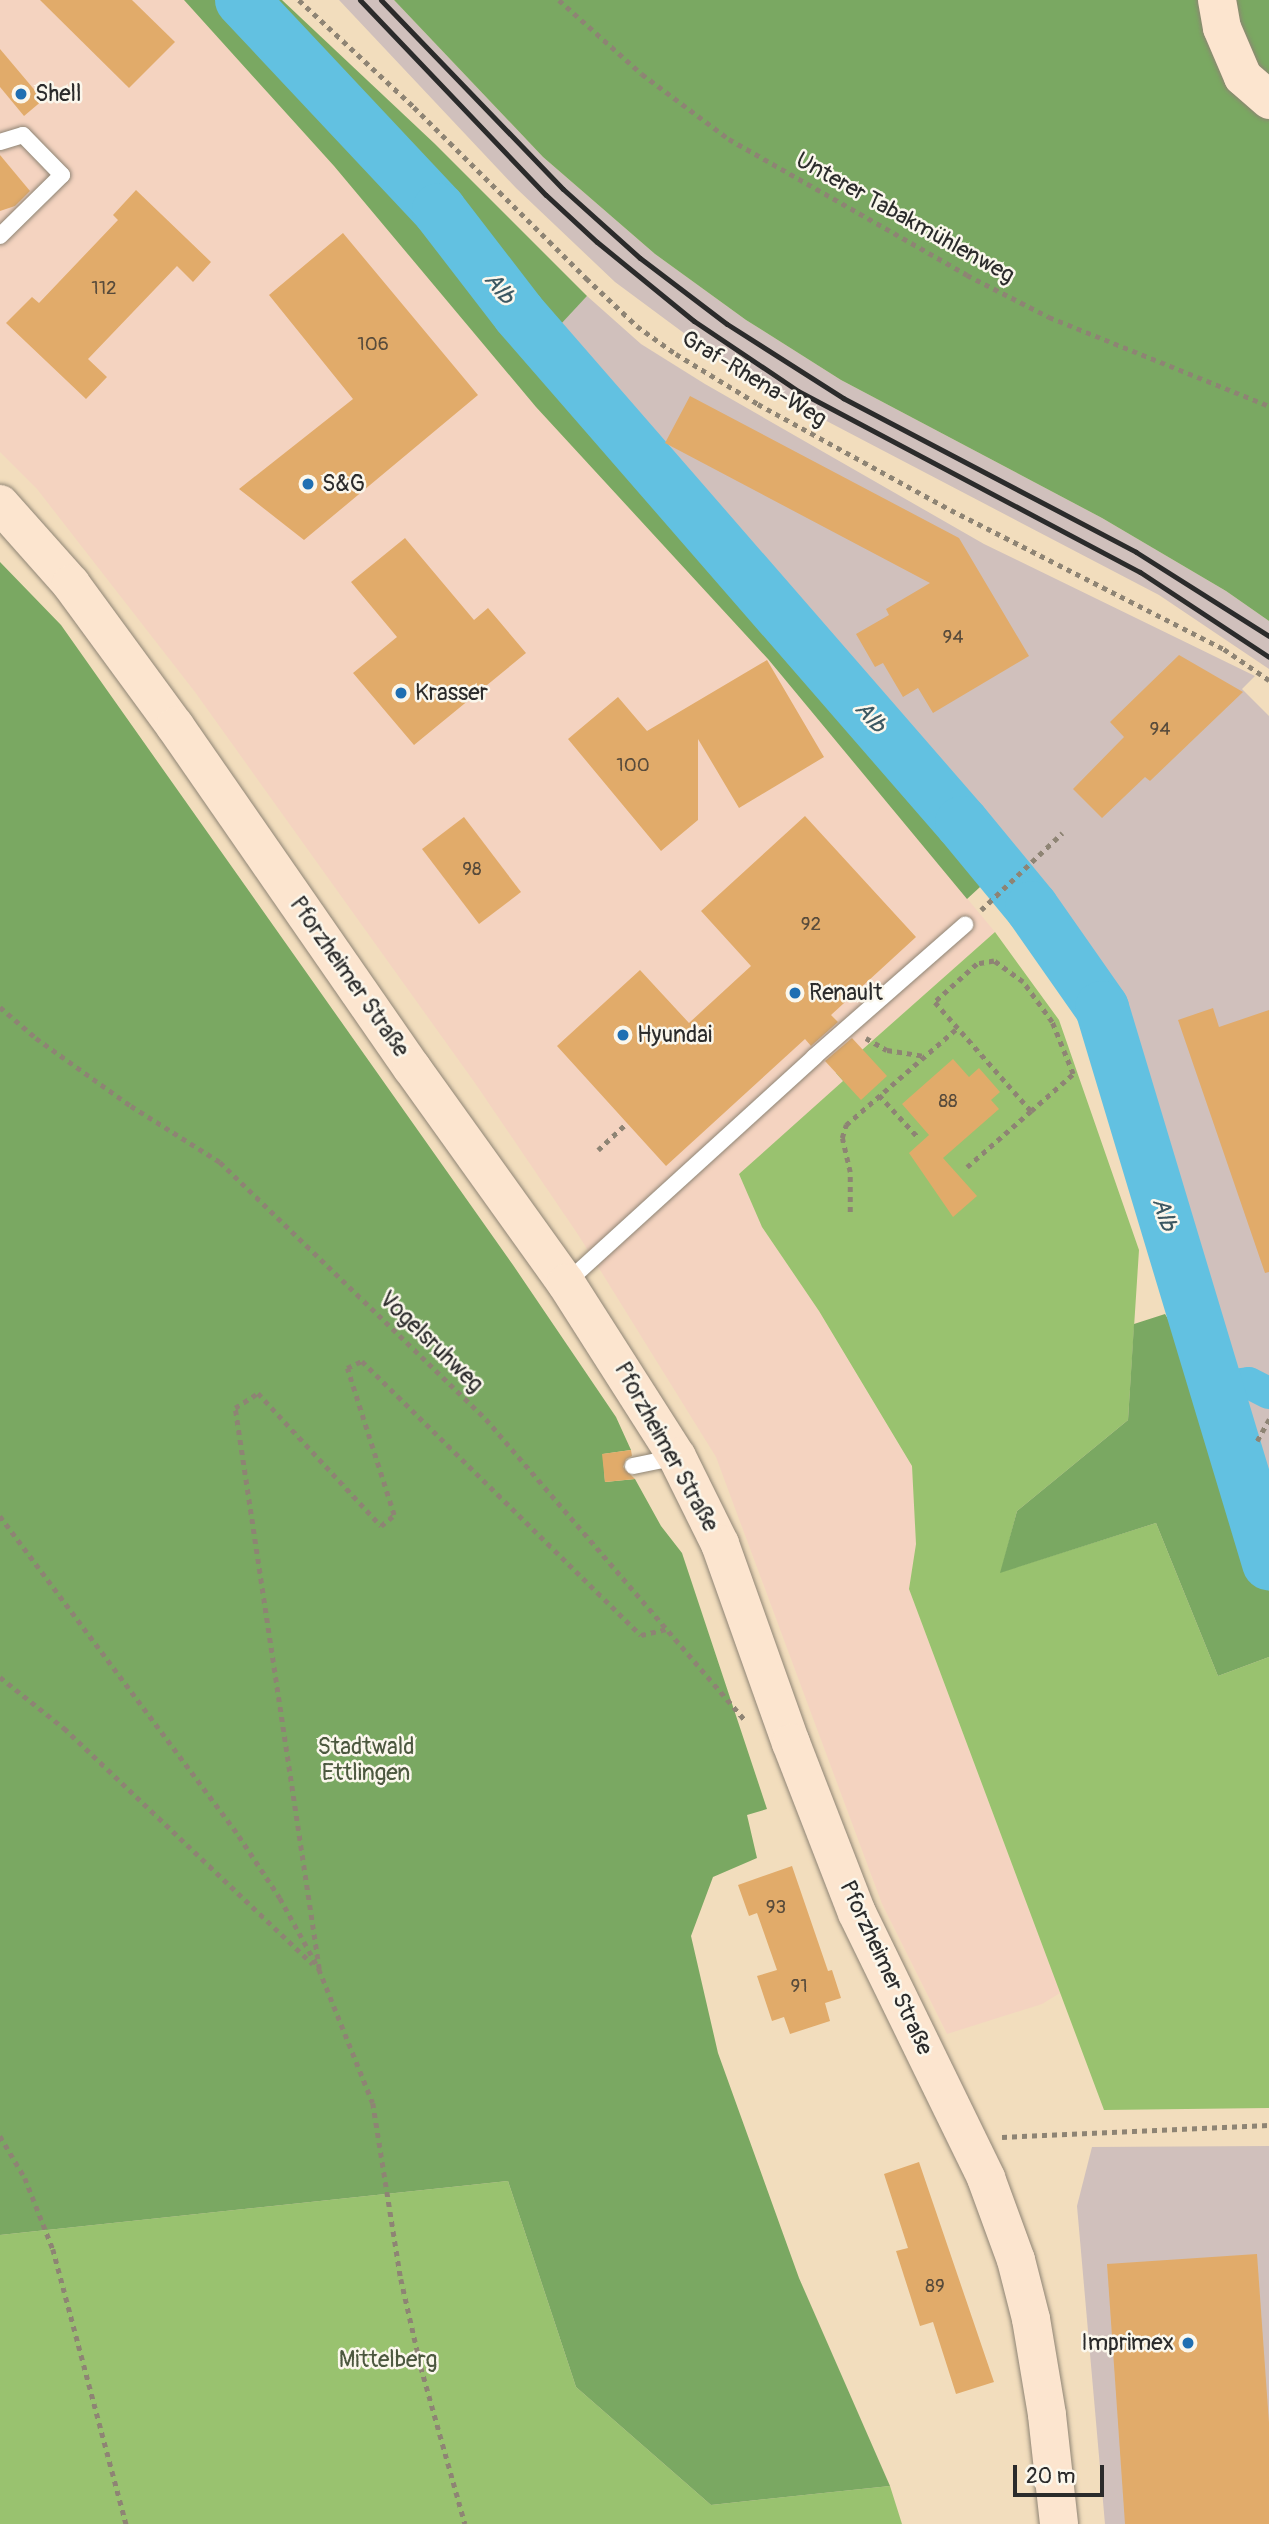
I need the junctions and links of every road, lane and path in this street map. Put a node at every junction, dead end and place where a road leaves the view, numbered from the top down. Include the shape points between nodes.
1 (299, 0) edge
2 (559, 0) edge
3 (1217, 0) edge
4 (1269, 100) edge
5 (0, 142) edge
6 (0, 236) edge
7 (1269, 406) edge
8 (0, 504) edge
9 (1269, 680) edge
10 (1062, 833) dead end
11 (1000, 893) dead end
12 (965, 925) dead end
13 (0, 1007) edge
14 (850, 1025) junction
15 (957, 1028) junction
16 (924, 1056) junction
17 (879, 1095) junction
18 (1031, 1111) junction
19 (627, 1123) dead end
20 (917, 1136) dead end
21 (598, 1150) dead end
22 (967, 1167) dead end
23 (850, 1212) dead end
24 (566, 1283) junction
25 (1269, 1419) edge
26 (1257, 1441) dead end
27 (677, 1457) junction
28 (633, 1466) dead end
29 (0, 1516) edge
30 (666, 1629) junction
31 (0, 1677) edge
32 (791, 1743) junction
33 (319, 1969) junction
34 (1269, 2125) edge
35 (0, 2136) edge
36 (993, 2138) dead end
37 (126, 2524) edge
38 (465, 2524) edge
39 (1059, 2524) edge

1 - 9 path, Graf-Rhena-Weg via 637,326 676,354 951,510 1224,649
2 - 7 path, Unterer Tabakmühlenweg via 642,74 729,139 1049,317
3 - 4 main road via 1222,28 1242,77
5 - 6 lane via 23,135 62,175
8 - 24 main road, Pforzheimer Straße via 101,624
10 - 11 path
12 - 14 lane
13 - 30 path, Vogelsruhweg via 131,1106 220,1162 486,1419
14 - 16 path via 876,1046
14 - 24 lane
15 - 16 path
15 - 18 path
15 - 18 path via 935,1002 977,964 994,961 1023,982 1052,1021 1073,1074
16 - 17 path
17 - 20 path
17 - 23 path via 846,1125 842,1139 850,1172
18 - 22 path
19 - 21 path
24 - 27 main road, Pforzheimer Straße
25 - 26 path
27 - 28 lane
27 - 32 main road, Pforzheimer Straße via 720,1544
29 - 33 path via 239,1836
30 - 32 path, Vogelsruhweg via 768,1746
30 - 33 path via 641,1635 362,1361 347,1368 394,1515 381,1526 258,1393 235,1408
31 - 33 path via 74,1737
32 - 39 main road, Pforzheimer Straße via 857,1913 970,2139 1016,2260 1040,2374
33 - 38 path via 373,2103 401,2279
34 - 36 path
35 - 37 path via 25,2178 53,2249

